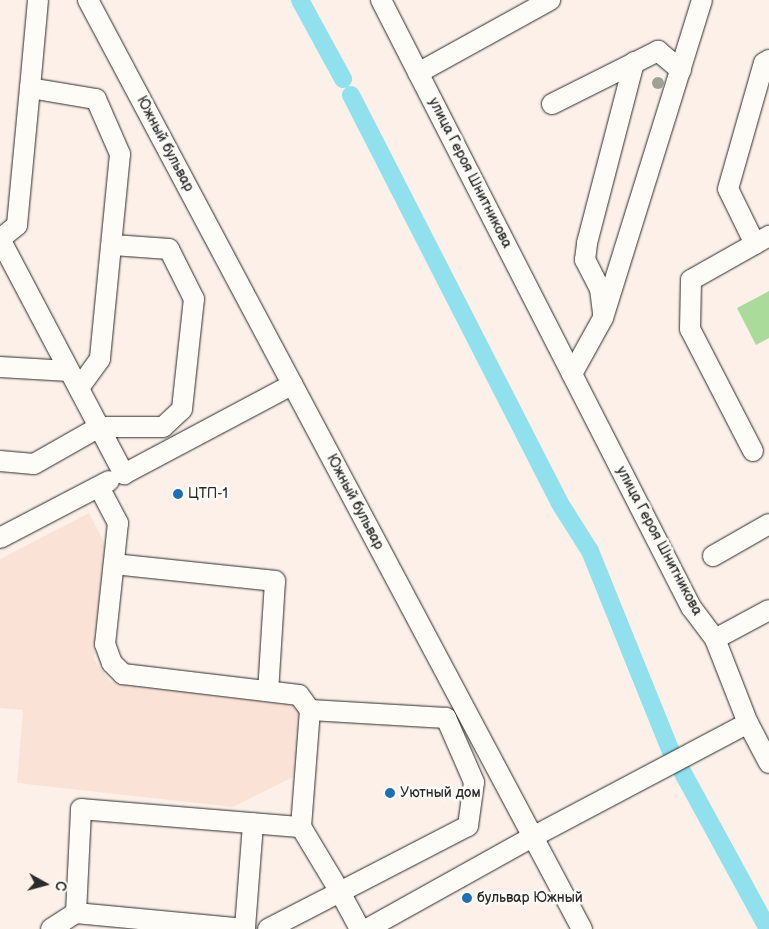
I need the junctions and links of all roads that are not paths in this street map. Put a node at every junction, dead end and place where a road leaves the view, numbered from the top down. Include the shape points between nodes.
1 (38, 0) edge
2 (88, 0) edge
3 (381, 0) edge
4 (550, 0) edge
5 (702, 0) edge
6 (769, 60) edge
7 (634, 62) junction
8 (681, 70) junction
9 (418, 73) junction
10 (30, 88) junction
11 (552, 104) dead end
12 (0, 239) edge
13 (762, 240) edge
14 (113, 245) junction
15 (603, 318) junction
16 (0, 367) edge
17 (572, 374) junction
18 (74, 380) junction
19 (293, 384) junction
20 (99, 427) junction
21 (753, 451) dead end
22 (0, 461) edge
23 (124, 474) junction
24 (99, 486) junction
25 (769, 524) edge
26 (0, 538) edge
27 (713, 556) dead end
28 (114, 564) junction
29 (769, 610) edge
30 (715, 638) junction
31 (268, 691) junction
32 (310, 710) junction
33 (748, 723) junction
34 (769, 763) edge
35 (253, 823) junction
36 (301, 827) junction
37 (533, 836) junction
38 (340, 892) junction
39 (76, 913) junction
40 (171, 925) edge
41 (245, 928) edge
42 (51, 929) edge
43 (268, 929) edge
44 (360, 929) edge
45 (367, 929) edge
46 (582, 929) edge

1 - 10 street
2 - 19 street, Южный бульвар
3 - 9 street, улица Героя Шнитникова
4 - 9 street
5 - 8 street
6 - 13 street via 764,63 728,190
7 - 8 street via 658,51
7 - 11 street
7 - 15 street via 587,243 585,260 600,289
8 - 15 street
9 - 17 street, улица Героя Шнитникова
10 - 12 street via 17,225
10 - 14 street via 96,99 120,154
12 - 18 street
13 - 21 street via 691,280 690,329
14 - 18 street via 100,359
14 - 20 street via 169,249 194,299 182,408 163,427
15 - 17 street
16 - 18 street
17 - 30 street, улица Героя Шнитникова via 691,607
18 - 20 street
19 - 23 street
19 - 37 street, Южный бульвар
20 - 22 street via 34,464
20 - 23 street
23 - 24 street
24 - 26 street
24 - 28 street via 118,523
25 - 27 street
28 - 31 street via 105,644 112,663 123,674
28 - 31 street via 276,581
29 - 30 street
30 - 33 street, улица Героя Шнитникова
31 - 32 street via 299,695
32 - 36 street
32 - 38 street via 446,718 474,782 468,826
33 - 34 street, улица Героя Шнитникова
33 - 37 street
35 - 36 street
35 - 39 street via 81,808
35 - 41 street
36 - 38 street
37 - 45 street
37 - 46 street, Южный бульвар
38 - 43 street
38 - 44 street
39 - 40 street
39 - 42 street
40 - 41 street

